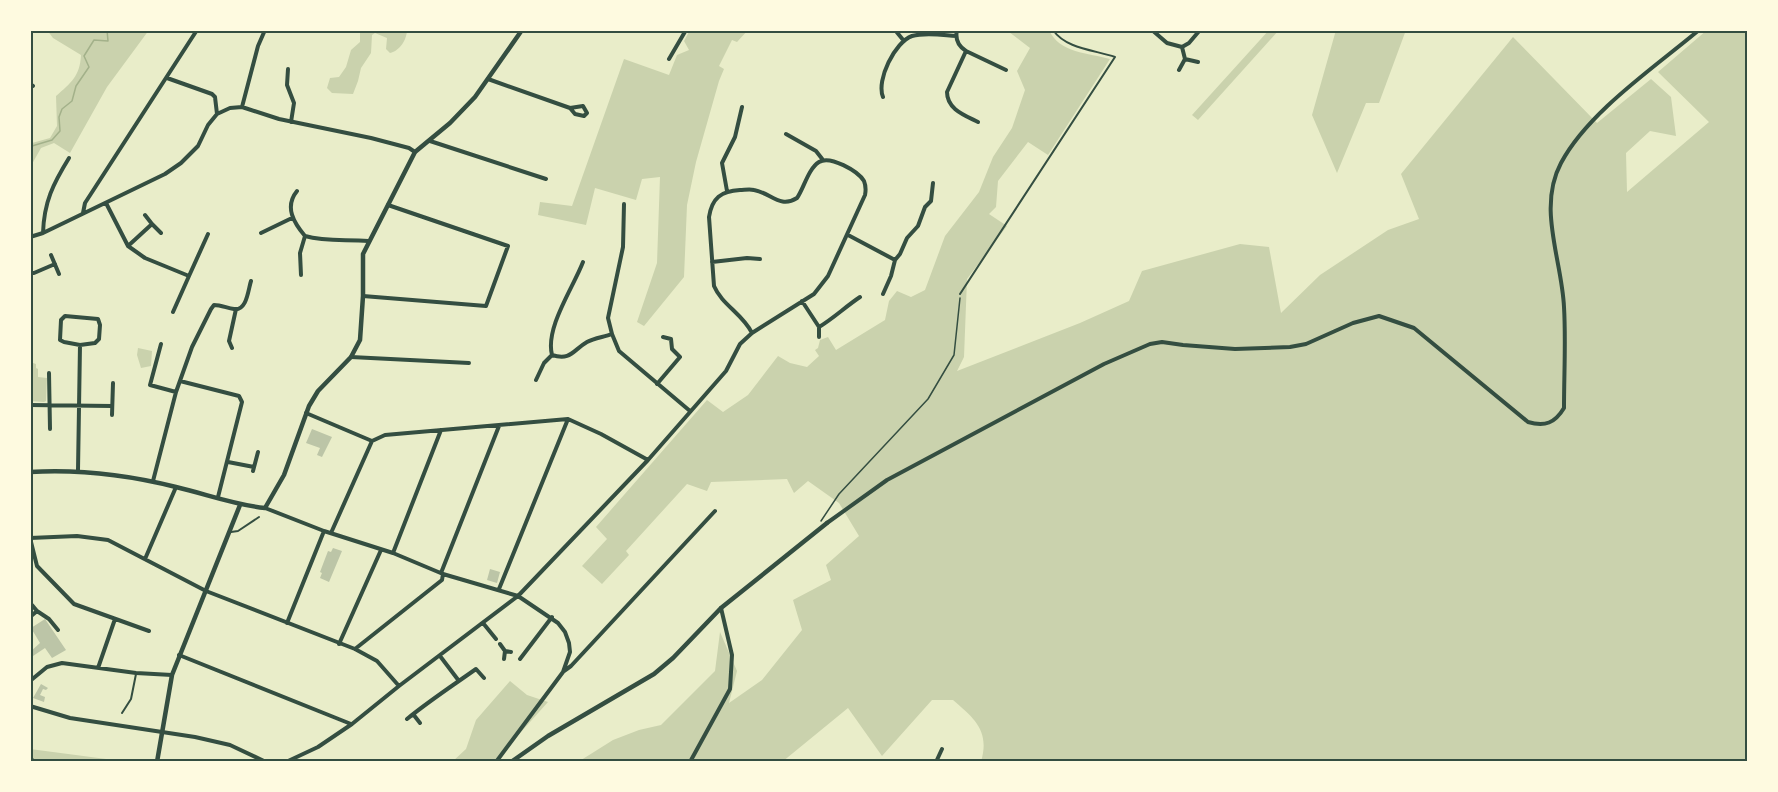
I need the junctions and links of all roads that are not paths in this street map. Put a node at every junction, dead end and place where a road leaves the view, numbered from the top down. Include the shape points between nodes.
1 (198, 30) edge
2 (265, 30) edge
3 (522, 30) edge
4 (686, 30) edge
5 (895, 30) edge
6 (957, 30) edge
7 (1053, 30) edge
8 (1152, 30) edge
9 (1200, 30) edge
10 (1699, 30) edge
11 (956, 36) junction
12 (904, 41) junction
13 (1182, 47) junction
14 (966, 51) junction
15 (669, 59) dead end
16 (1185, 59) junction
17 (1198, 62) dead end
18 (288, 69) dead end
19 (1006, 70) dead end
20 (1179, 70) dead end
21 (167, 78) junction
22 (488, 79) junction
23 (883, 97) dead end
24 (242, 107) junction
25 (742, 107) dead end
26 (570, 108) dead end
27 (217, 114) junction
28 (291, 122) junction
29 (978, 122) dead end
30 (786, 134) dead end
31 (430, 141) junction
32 (415, 152) junction
33 (69, 158) dead end
34 (823, 160) junction
35 (546, 180) dead end
36 (933, 183) dead end
37 (297, 191) dead end
38 (727, 191) junction
39 (106, 203) junction
40 (624, 204) dead end
41 (387, 205) junction
42 (83, 214) junction
43 (145, 215) dead end
44 (292, 218) junction
45 (153, 224) junction
46 (43, 233) junction
47 (261, 233) dead end
48 (161, 234) dead end
49 (208, 234) dead end
50 (848, 235) junction
51 (30, 237) edge
52 (305, 237) junction
53 (368, 241) junction
54 (128, 246) junction
55 (51, 255) dead end
56 (760, 260) dead end
57 (895, 260) junction
58 (583, 262) dead end
59 (712, 262) junction
60 (55, 264) junction
61 (30, 273) edge
62 (59, 274) dead end
63 (301, 275) dead end
64 (189, 276) junction
65 (251, 281) dead end
66 (883, 294) dead end
67 (960, 294) road end
68 (363, 296) junction
69 (860, 297) dead end
70 (802, 301) junction
71 (236, 309) junction
72 (173, 312) dead end
73 (819, 327) junction
74 (752, 333) junction
75 (612, 334) junction
76 (663, 337) dead end
77 (819, 337) dead end
78 (161, 344) dead end
79 (80, 345) junction
80 (232, 348) dead end
81 (552, 355) junction
82 (351, 357) junction
83 (469, 363) dead end
84 (49, 373) dead end
85 (536, 380) dead end
86 (180, 381) junction
87 (113, 383) dead end
88 (657, 384) junction
89 (176, 392) junction
90 (30, 405) edge
91 (50, 405) junction
92 (80, 406) junction
93 (112, 406) junction
94 (690, 411) junction
95 (305, 413) junction
96 (112, 415) dead end
97 (568, 419) junction
98 (499, 426) junction
99 (50, 429) dead end
100 (441, 430) junction
101 (372, 441) junction
102 (258, 452) dead end
103 (648, 460) junction
104 (228, 462) junction
105 (78, 470) junction
106 (30, 472) edge
107 (153, 482) junction
108 (176, 487) junction
109 (218, 497) junction
110 (240, 505) junction
111 (265, 508) junction
112 (715, 511) dead end
113 (259, 517) dead end
114 (827, 523) joint
115 (324, 531) junction
116 (231, 532) junction
117 (331, 533) junction
118 (30, 538) edge
119 (381, 549) junction
120 (393, 553) junction
121 (145, 559) junction
122 (442, 573) junction
123 (499, 589) junction
124 (206, 591) junction
125 (518, 596) junction
126 (32, 605) dead end
127 (721, 608) junction
128 (37, 611) junction
129 (30, 617) edge
130 (552, 617) junction
131 (115, 619) junction
132 (287, 623) junction
133 (483, 623) junction
134 (58, 630) dead end
135 (149, 631) dead end
136 (496, 639) dead end
137 (339, 644) junction
138 (500, 645) dead end
139 (355, 649) junction
140 (505, 651) junction
141 (526, 651) junction
142 (511, 652) dead end
143 (179, 655) junction
144 (440, 656) junction
145 (533, 656) dead end
146 (504, 659) dead end
147 (520, 659) dead end
148 (98, 668) junction
149 (563, 672) junction
150 (136, 673) junction
151 (172, 675) junction
152 (484, 678) dead end
153 (31, 681) edge
154 (459, 681) junction
155 (399, 686) junction
156 (30, 706) edge
157 (122, 713) dead end
158 (413, 714) junction
159 (406, 719) dead end
160 (420, 723) dead end
161 (352, 724) junction
162 (161, 733) junction
163 (942, 749) dead end
164 (30, 758) edge
165 (34, 762) edge
166 (157, 762) edge
167 (266, 762) edge
168 (286, 762) edge
169 (496, 762) edge
170 (511, 762) edge
171 (690, 762) edge
172 (936, 762) edge

1 - 21 street
2 - 24 street
3 - 22 street
4 - 15 street
5 - 12 street
6 - 11 street
7 - 67 lane via 1079,48 1115,57
8 - 13 street via 1167,44
9 - 13 street
10 - 114 street via 1601,112 1577,137 1560,165 1550,198 1552,236 1565,309 1564,408 1557,419 1541,426 1528,422 1414,328 1379,316 1290,347 1235,349 1162,342 1104,364 887,480
11 - 12 street via 926,34
11 - 14 street
12 - 23 street via 884,73 880,90
13 - 16 street
14 - 19 street
14 - 29 street via 947,98 954,109
16 - 17 street
16 - 20 street
18 - 28 street via 287,85 294,103
21 - 27 street via 212,94
21 - 42 street via 85,203
22 - 26 street
22 - 31 street
24 - 27 street
24 - 28 street
25 - 38 street via 735,137 722,164
27 - 39 street via 198,146 181,163
28 - 32 street via 371,138
30 - 34 street via 816,151
31 - 32 street
31 - 35 street
32 - 41 street
33 - 46 street via 51,189
34 - 38 street via 812,169 792,202 779,202 754,190
34 - 50 street via 839,163 863,179 866,186
36 - 57 street via 931,201
37 - 44 street via 292,197
38 - 59 street via 711,207
39 - 42 street
39 - 54 street
40 - 75 street via 623,247 608,318
41 - 53 street
41 - 68 street via 508,246 486,306
42 - 46 street
43 - 45 street
44 - 47 street
44 - 52 street
45 - 48 street
45 - 54 street
46 - 51 street
49 - 64 street
50 - 57 street
50 - 70 street via 828,276
52 - 53 street
52 - 63 street via 300,253
53 - 68 street via 363,254
54 - 64 street via 145,258
55 - 60 street
56 - 59 street
57 - 66 street
58 - 81 street via 554,326
59 - 74 street via 718,295 748,324
60 - 61 street
60 - 62 street
64 - 72 street
65 - 71 street via 244,304
68 - 82 street via 360,340
69 - 73 street
70 - 73 street
70 - 74 street
71 - 80 street via 229,341
71 - 86 street via 214,305
73 - 77 street
74 - 94 street via 740,344 726,371
75 - 81 street via 561,358
75 - 88 street via 619,351
76 - 88 street via 671,339 672,349 680,357
78 - 89 street via 150,385
79 - 79 street via 60,340 61,320 65,316 98,319 99,339
79 - 92 street
81 - 85 street
82 - 83 street
82 - 95 street via 318,391
84 - 91 street
86 - 89 street
86 - 104 street via 239,396 242,402
87 - 93 street
88 - 94 street
89 - 107 street
90 - 91 street
91 - 92 street
91 - 99 street
92 - 93 street
92 - 105 street
93 - 96 street
94 - 103 street
95 - 101 street
95 - 111 street via 284,475
97 - 98 street
97 - 103 street
97 - 123 street
98 - 100 street
98 - 122 street
100 - 101 street via 385,435
100 - 120 street
101 - 117 street
102 - 104 street via 253,469
103 - 125 street
104 - 109 street
105 - 106 street
105 - 107 street
107 - 108 street
108 - 109 street
108 - 121 street
109 - 110 street
110 - 111 street
110 - 116 street
111 - 115 street
112 - 149 street
113 - 116 lane
114 - 127 street
115 - 117 street
115 - 132 street
116 - 124 street
117 - 119 street
118 - 121 street via 77,536 108,540
118 - 131 street via 37,566 74,604
119 - 120 street
119 - 137 street
120 - 122 street
121 - 124 street
122 - 123 street
122 - 139 street via 442,580
123 - 125 street
124 - 132 street
124 - 143 street
125 - 130 street
125 - 133 street
126 - 128 street
127 - 170 street via 654,674
127 - 171 street via 732,655 729,689
128 - 129 street
128 - 134 street
130 - 141 street
130 - 149 street via 569,643
131 - 135 street
131 - 148 street
132 - 137 street
133 - 136 street
133 - 144 street
137 - 139 street
138 - 140 street
139 - 155 street via 378,662
140 - 142 street
140 - 146 street
141 - 145 street
141 - 147 street
143 - 151 street
143 - 161 street
144 - 154 street
144 - 155 street
148 - 150 street
148 - 153 street via 58,663
149 - 169 street
150 - 151 street
150 - 157 lane via 131,699
151 - 162 street
152 - 154 street via 476,669
154 - 158 street
155 - 161 street
156 - 162 street via 70,718
158 - 159 street
158 - 160 street
161 - 168 street
162 - 166 street
162 - 167 street via 230,745
163 - 172 street
164 - 165 street

